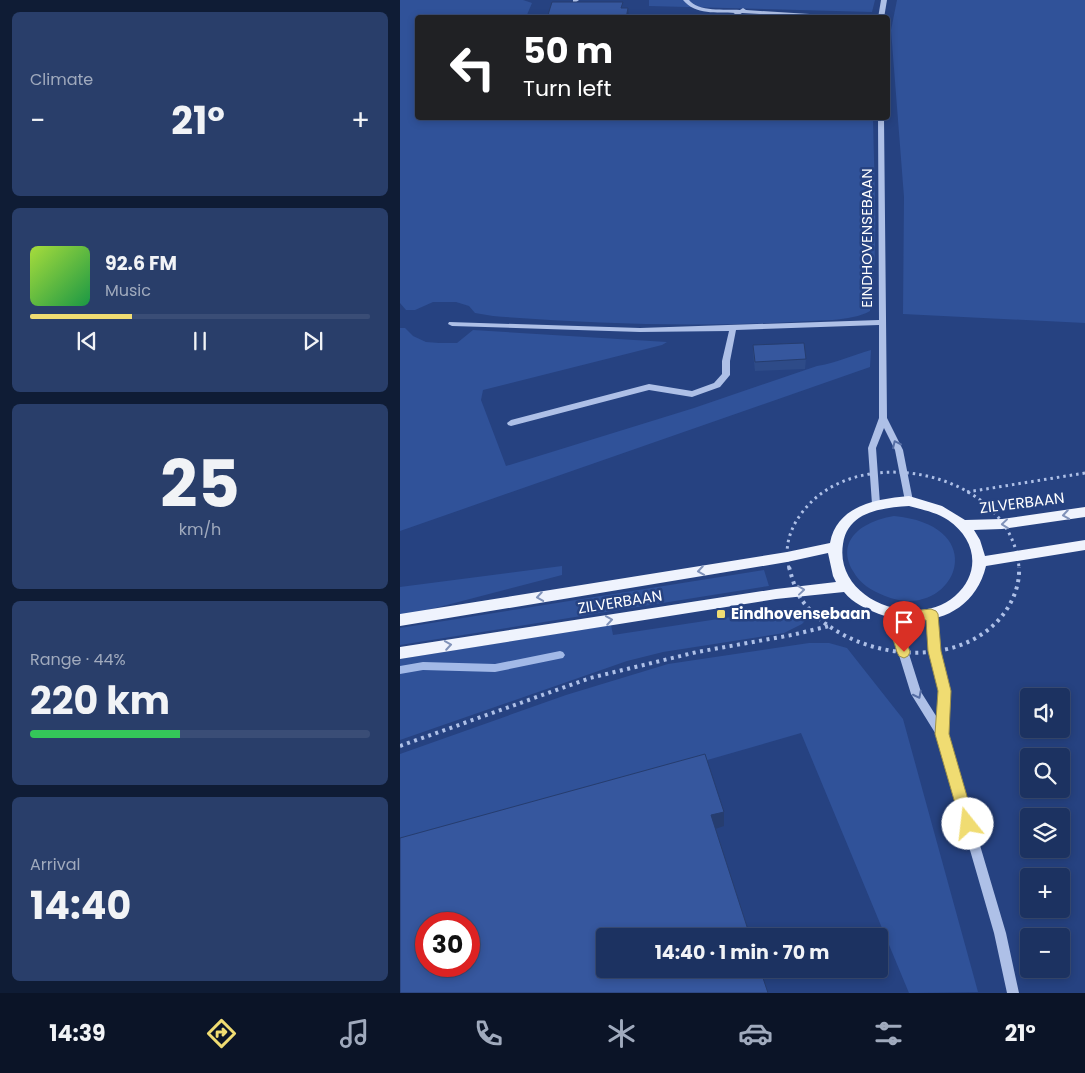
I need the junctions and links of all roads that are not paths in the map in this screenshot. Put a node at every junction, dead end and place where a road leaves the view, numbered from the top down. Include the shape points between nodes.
1 (686, 0) edge
2 (884, 0) edge
3 (743, 10) junction
4 (734, 15) edge
5 (823, 15) edge
6 (882, 15) edge
7 (881, 120) edge
8 (883, 322) junction
9 (452, 324) dead end
10 (733, 328) junction
11 (883, 418) junction
12 (511, 423) dead end
13 (908, 501) junction
14 (876, 504) junction
15 (1085, 512) edge
16 (963, 526) junction
17 (1085, 545) edge
18 (833, 547) junction
19 (981, 562) junction
20 (846, 586) junction
21 (891, 613) junction
22 (931, 614) junction
23 (400, 620) edge
24 (400, 653) edge
25 (942, 734) junction
26 (1014, 993) edge

1 - 3 street via 698,9
2 - 6 street
3 - 4 street
3 - 5 street
7 - 8 street, EINDHOVENSEBAAN
8 - 10 street
8 - 11 street, EINDHOVENSEBAAN
9 - 10 street via 640,330
10 - 12 street via 726,374 717,385 692,394 649,387
13 -> 11 street, EINDHOVENSEBAAN via 899,450
11 - 14 street, EINDHOVENSEBAAN via 872,448
13 - 14 main road
13 - 16 main road via 939,509
14 - 18 main road via 855,514 840,528
15 -> 16 main road, ZILVERBAAN
16 - 19 main road via 976,543
17 - 19 main road
18 - 20 main road via 833,560
18 -> 23 main road, ZILVERBAAN
19 - 22 main road via 978,579 968,595 952,607
20 - 21 main road via 866,603
24 -> 20 main road, ZILVERBAAN
21 - 22 main road
21 -> 25 street via 916,694
22 - 25 street via 934,651 944,691
25 - 26 street via 1000,933

